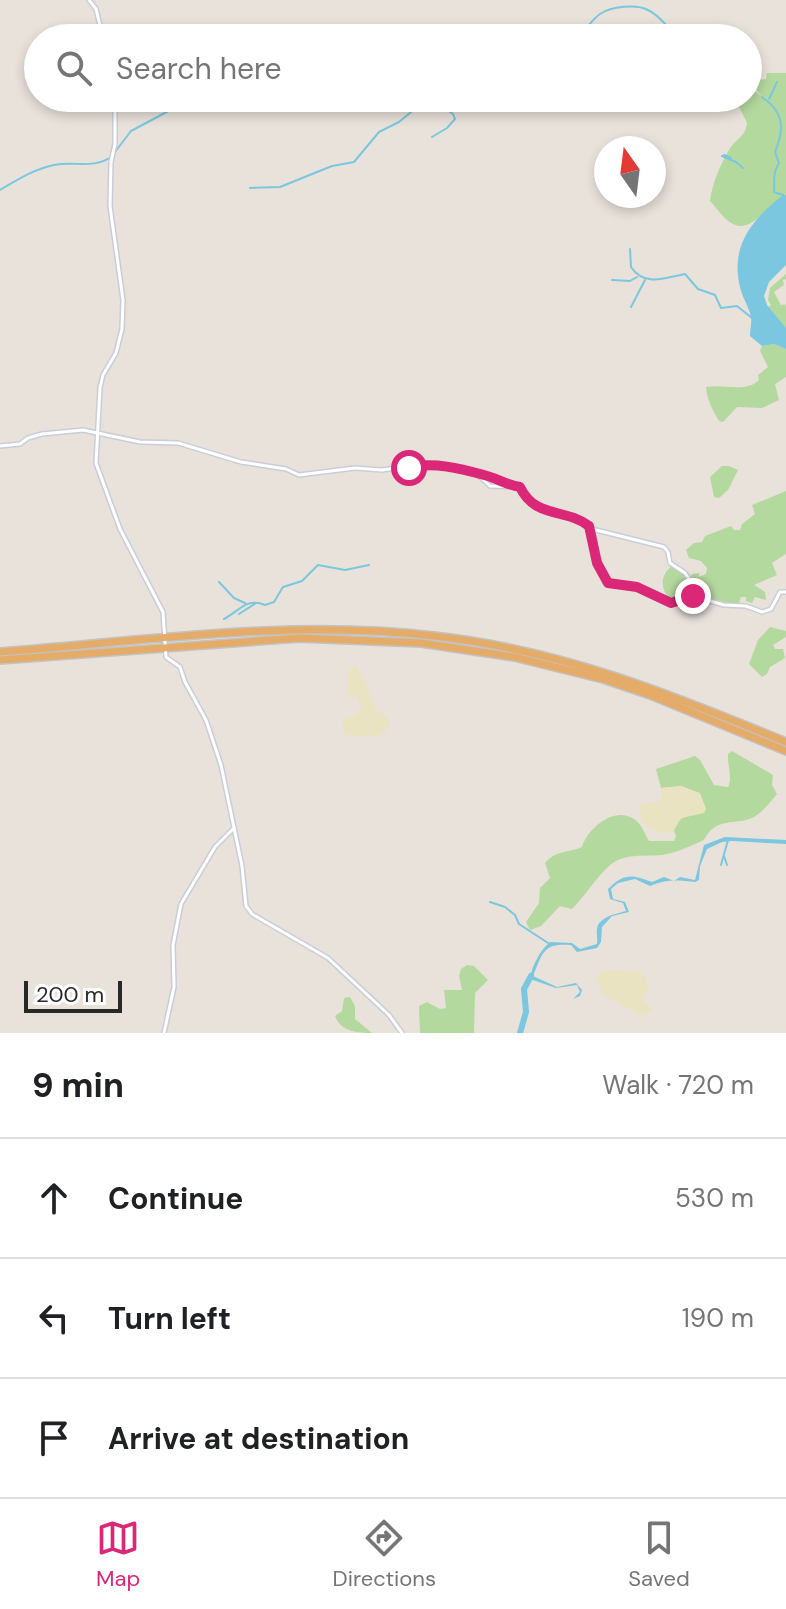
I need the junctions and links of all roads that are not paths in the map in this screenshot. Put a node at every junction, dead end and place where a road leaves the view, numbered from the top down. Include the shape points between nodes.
1 (89, 0) edge
2 (100, 24) edge
3 (115, 112) edge
4 (98, 433) junction
5 (0, 446) edge
6 (476, 473) junction
7 (506, 485) junction
8 (592, 529) junction
9 (786, 592) edge
10 (705, 600) junction
11 (164, 644) junction
12 (0, 652) edge
13 (0, 660) edge
14 (786, 742) edge
15 (786, 751) edge
16 (234, 828) junction
17 (164, 1033) edge
18 (402, 1033) edge

1 - 2 street
3 - 4 street via 110,206 122,329 103,375
4 - 5 street via 52,432
4 - 6 street via 178,443 299,475 423,464
4 - 11 street via 96,463 103,488 163,612
6 - 7 street
6 - 7 street via 490,486
7 - 8 street via 520,487 536,507
8 - 10 street via 664,547 670,563 685,573
8 - 10 street via 595,557 608,583 637,587 671,603 693,596
9 - 10 street via 780,592 766,612
11 - 12 highway
11 - 13 highway
11 - 14 highway via 296,630 483,643 617,675
11 - 15 highway via 299,638 468,649 603,679
11 - 16 street via 166,657 180,667 206,720
16 - 17 street via 215,847 181,904
16 - 18 street via 249,910 328,958

